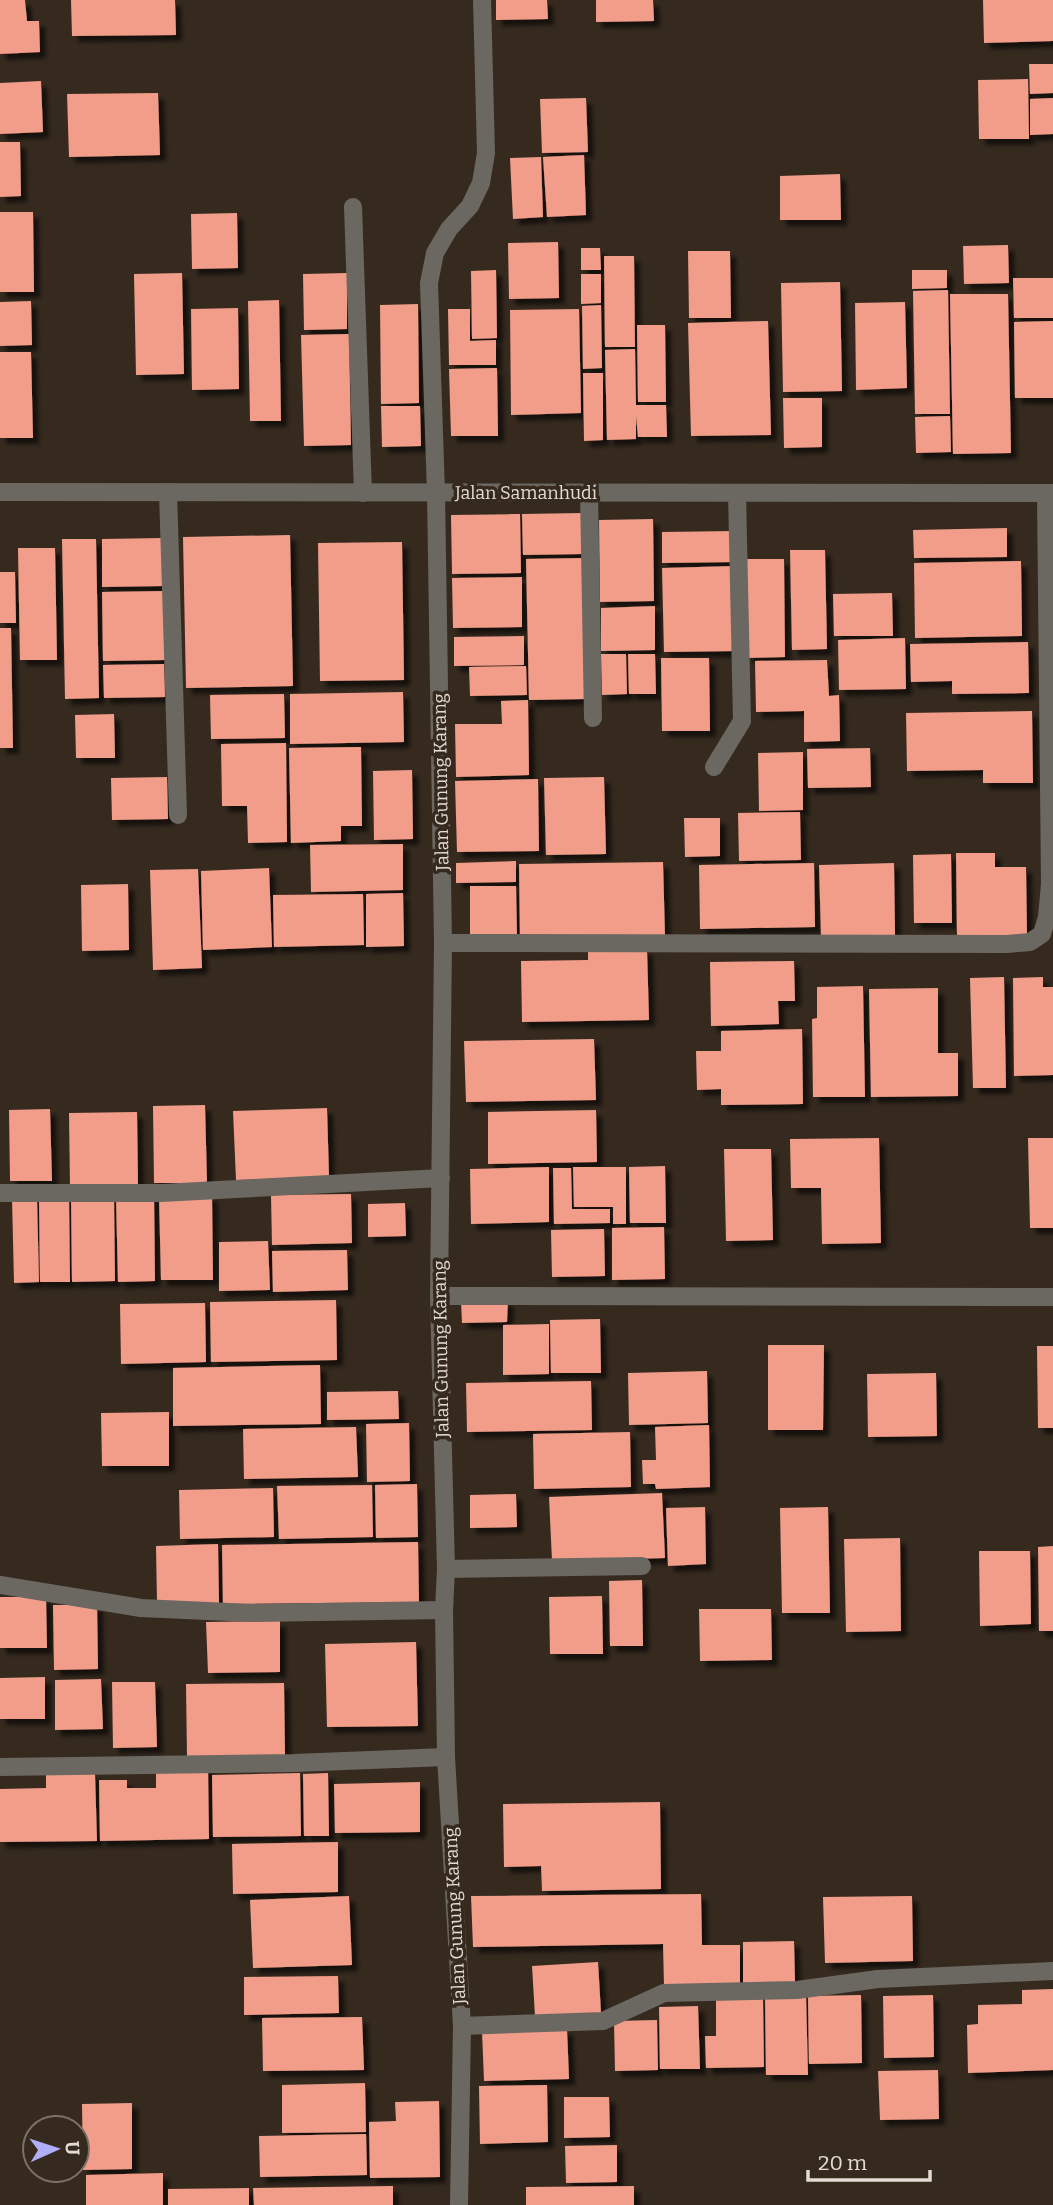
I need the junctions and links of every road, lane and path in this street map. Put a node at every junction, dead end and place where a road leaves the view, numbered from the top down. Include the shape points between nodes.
1 (482, 0) edge
2 (353, 207) dead end
3 (0, 492) edge
4 (168, 492) junction
5 (363, 493) junction
6 (436, 493) junction
7 (589, 493) junction
8 (737, 493) junction
9 (1049, 493) edge
10 (593, 718) dead end
11 (714, 767) dead end
12 (178, 816) dead end
13 (443, 943) junction
14 (441, 1178) junction
15 (0, 1193) edge
16 (439, 1296) junction
17 (1053, 1297) edge
18 (642, 1566) dead end
19 (446, 1569) junction
20 (0, 1585) edge
21 (444, 1611) junction
22 (446, 1757) junction
23 (0, 1767) edge
24 (1053, 1971) edge
25 (462, 2025) junction
26 (459, 2205) edge

1 - 6 street, Jalan Gunung Karang via 486,153 481,183 435,253 429,283
2 - 5 street
3 - 4 street, Jalan Samanhudi
4 - 5 street, Jalan Samanhudi
4 - 12 street
5 - 6 street, Jalan Samanhudi
6 - 7 street, Jalan Samanhudi
6 - 13 street, Jalan Gunung Karang
7 - 8 street, Jalan Samanhudi
7 - 10 street
8 - 9 street, Jalan Samanhudi
8 - 11 street via 742,721
9 - 13 street via 1050,884 1042,934 1030,942 1007,944
13 - 14 street, Jalan Gunung Karang
14 - 15 street via 161,1193
14 - 16 street, Jalan Gunung Karang
16 - 17 street
16 - 19 street, Jalan Gunung Karang
18 - 19 street
19 - 21 street, Jalan Gunung Karang
20 - 21 street via 141,1608 252,1613
21 - 22 street, Jalan Gunung Karang
22 - 23 street
22 - 25 street, Jalan Gunung Karang
24 - 25 street via 878,1979 797,1990 664,1993 603,2021
25 - 26 street, Jalan Gunung Karang

